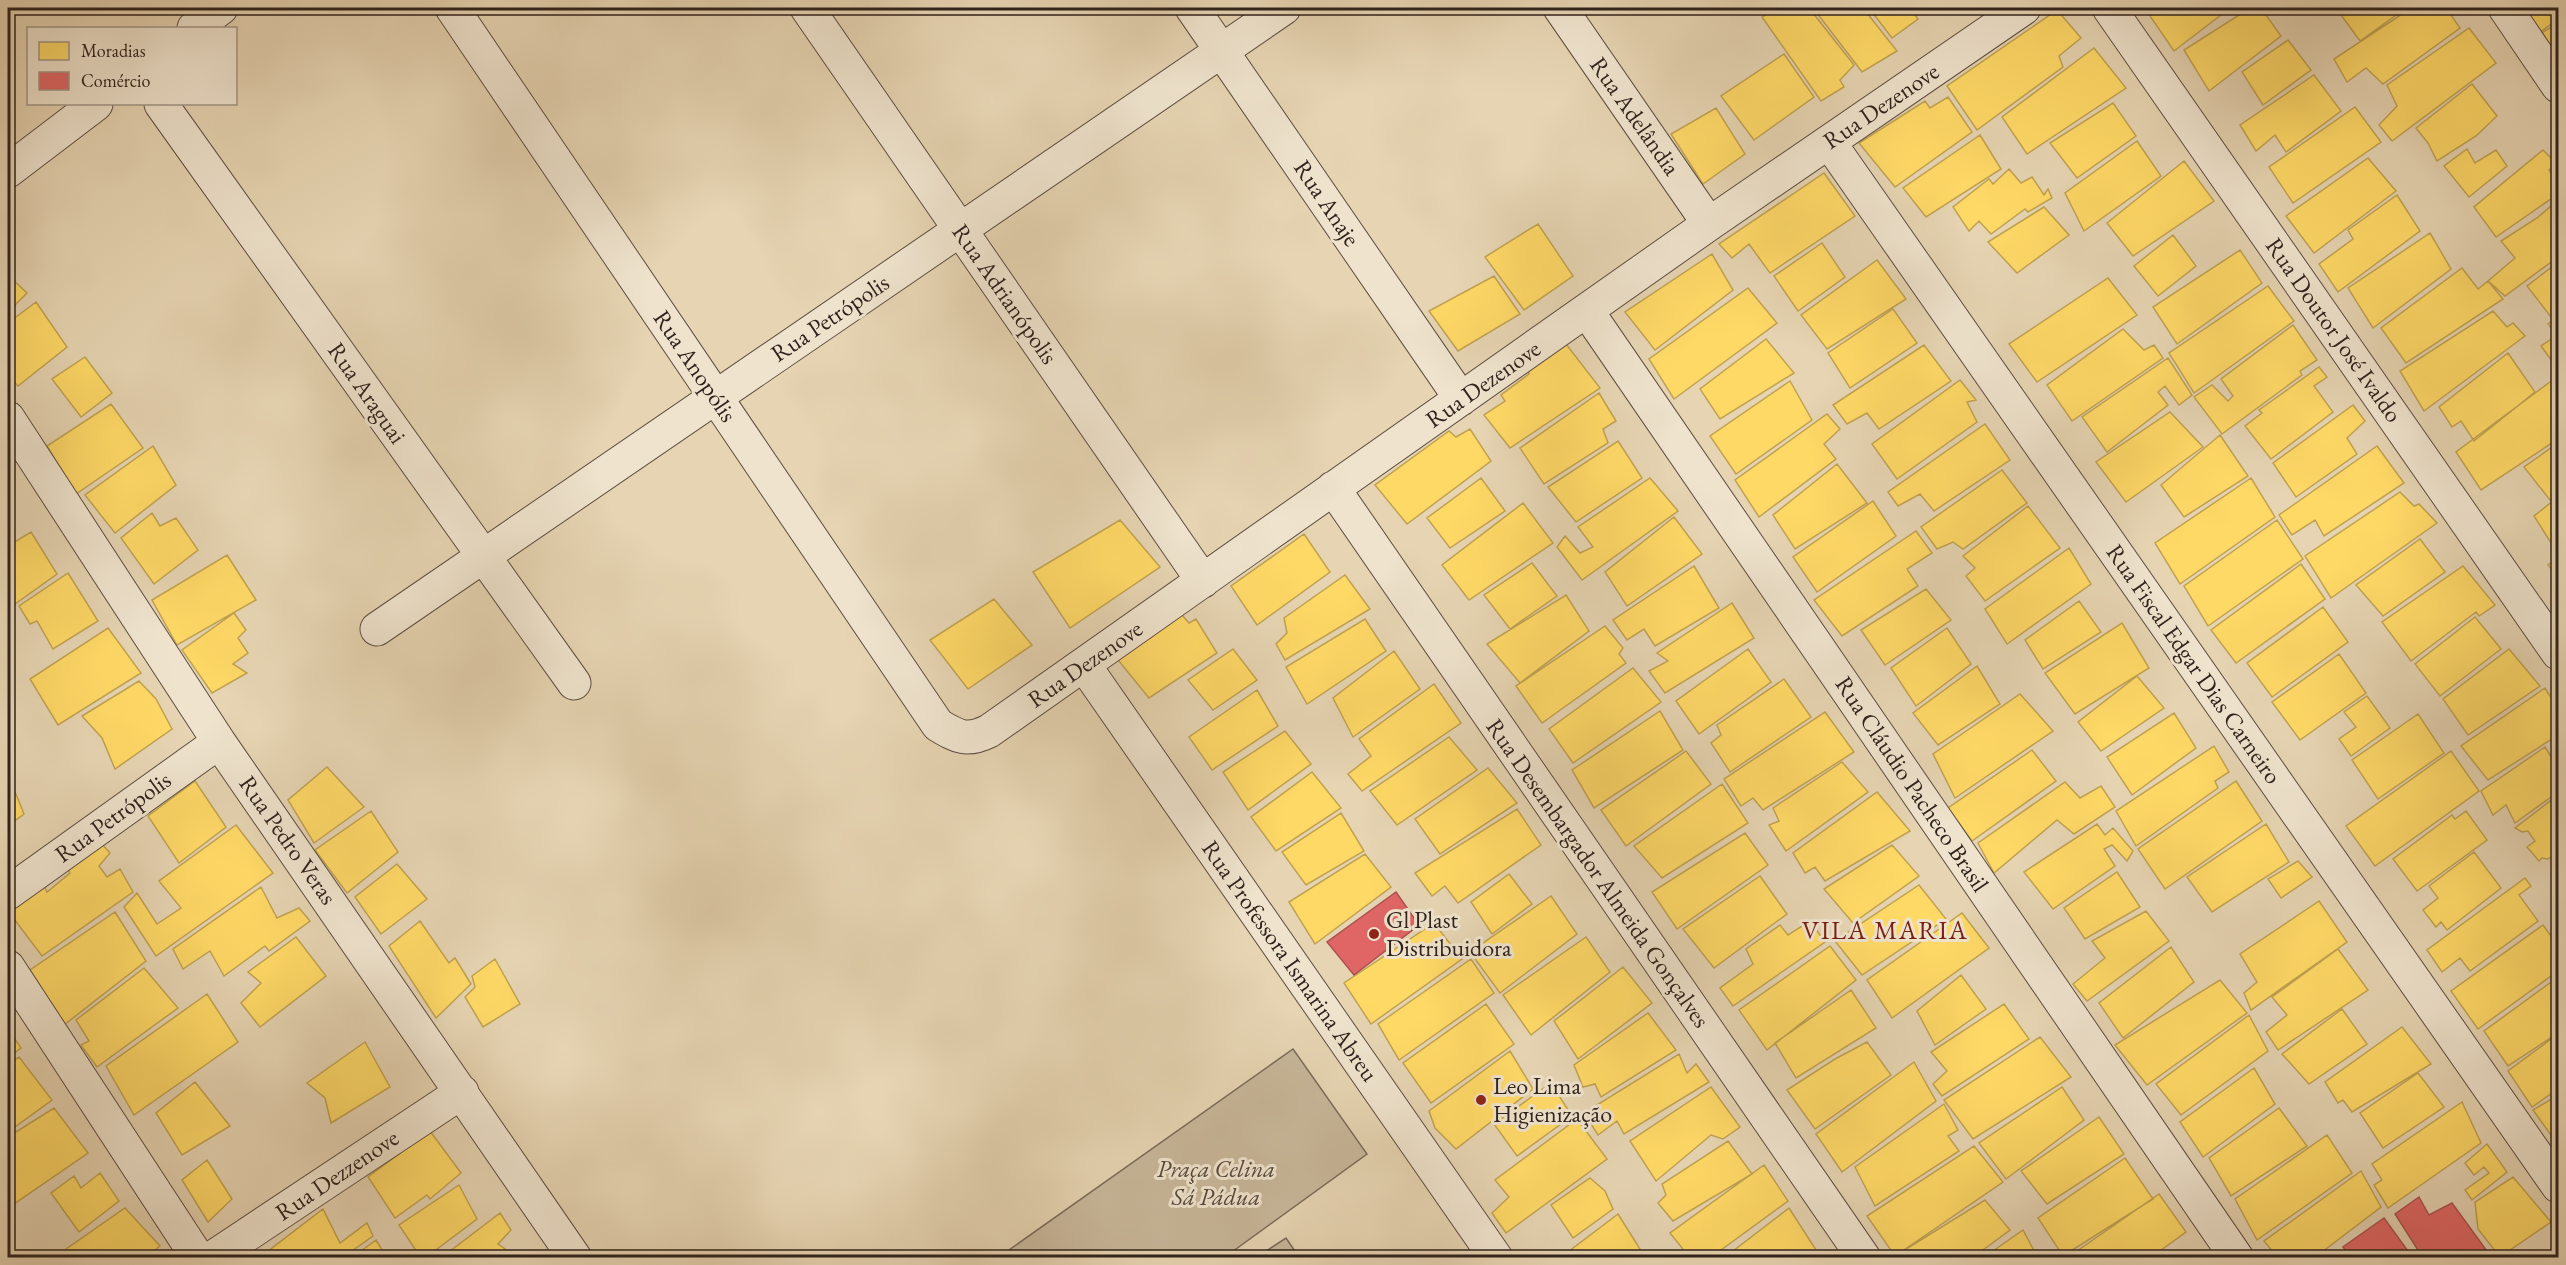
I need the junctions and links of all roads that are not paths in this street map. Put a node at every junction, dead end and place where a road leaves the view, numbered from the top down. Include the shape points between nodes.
1 (221, 8) edge
2 (452, 8) edge
3 (807, 8) edge
4 (1192, 8) edge
5 (1284, 8) edge
6 (1560, 8) edge
7 (2025, 8) edge
8 (2109, 8) edge
9 (2505, 8) edge
10 (195, 27) edge
11 (1222, 50) junction
12 (2559, 86) edge
13 (95, 105) edge
14 (161, 105) edge
15 (1828, 142) junction
16 (8, 171) edge
17 (1709, 224) junction
18 (960, 229) junction
19 (1587, 310) junction
20 (716, 396) junction
21 (1461, 399) junction
22 (8, 418) edge
23 (1333, 488) junction
24 (483, 557) junction
25 (1203, 580) junction
26 (377, 629) dead end
27 (2559, 652) edge
28 (1084, 665) junction
29 (574, 683) dead end
30 (938, 725) joint
31 (219, 742) junction
32 (8, 893) edge
33 (8, 967) edge
34 (462, 1092) junction
35 (2559, 1186) edge
36 (198, 1257) edge
37 (212, 1257) edge
38 (575, 1257) edge
39 (1496, 1257) edge
40 (1864, 1257) edge
41 (2237, 1257) edge

1 - 10 street
2 - 20 street, Rua Anopólis
3 - 18 street, Rua Adrianópolis
4 - 11 street, Rua Anaje
5 - 11 street, Rua Petrópolis
6 - 17 street, Rua Adelândia
7 - 15 street, Rua Dezenove
8 - 27 street, Rua Doutor José Ivaldo
9 - 12 street
11 - 18 street, Rua Petrópolis
11 - 21 street, Rua Anaje
13 - 16 street
14 - 24 street, Rua Araguai
15 - 17 street, Rua Dezenove
15 - 35 street, Rua Fiscal Edgar Dias Carneiro
17 - 19 street, Rua Dezenove
18 - 20 street, Rua Petrópolis
18 - 25 street, Rua Adrianópolis
19 - 21 street, Rua Dezenove
19 - 41 street, Rua Cláudio Pacheco Brasil
20 - 24 street, Rua Petrópolis
20 - 30 street, Rua Anopólis
21 - 23 street, Rua Dezenove
22 - 31 street, Rua Pedro Veras
23 - 25 street, Rua Dezenove
23 - 40 street, Rua Desembargador Almeida Gonçalves
24 - 26 street, Rua Petrópolis
24 - 29 street, Rua Araguai
25 - 28 street, Rua Dezenove
28 - 30 street, Rua Dezenove via 976,738 953,734
28 - 39 street, Rua Professora Ismarina Abreu
31 - 32 street, Rua Petrópolis
31 - 34 street, Rua Pedro Veras
33 - 36 street
34 - 37 street, Rua Dezzenove
34 - 38 street, Rua Pedro Veras

